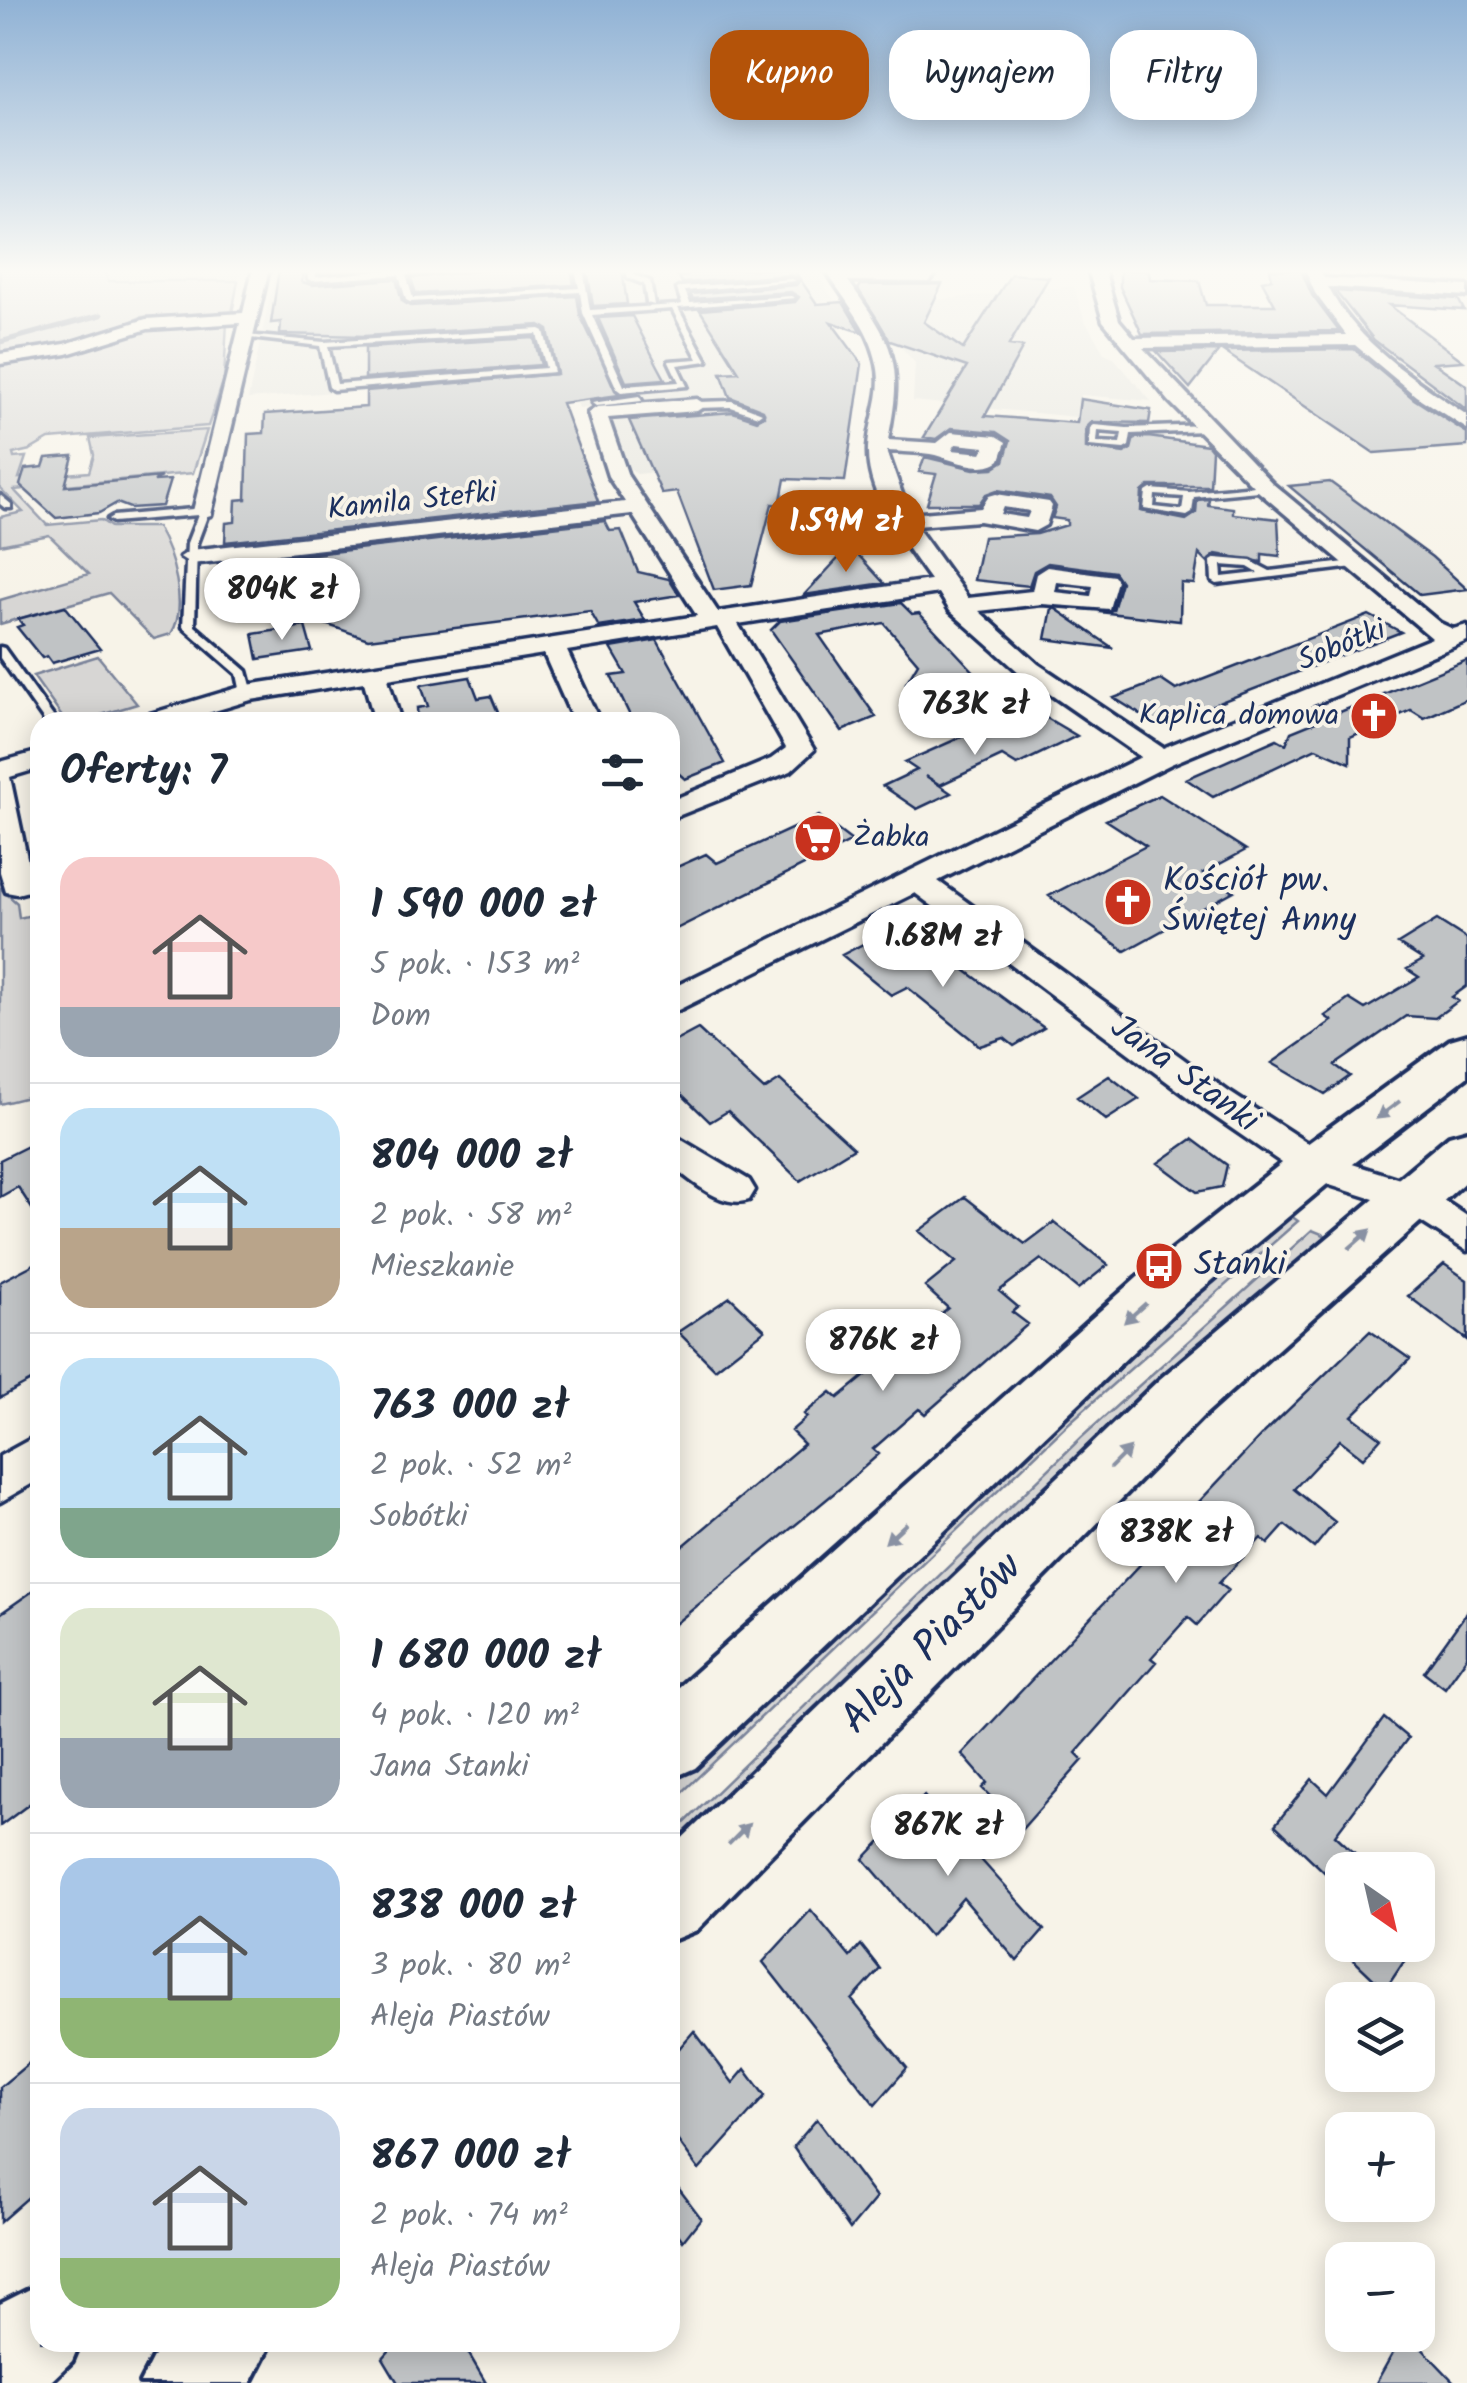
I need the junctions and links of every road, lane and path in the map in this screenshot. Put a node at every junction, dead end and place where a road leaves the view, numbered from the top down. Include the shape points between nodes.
1 (235, 380) edge
2 (332, 380) edge
3 (421, 380) edge
4 (617, 380) edge
5 (682, 380) edge
6 (888, 380) edge
7 (1162, 380) edge
8 (1411, 380) edge
9 (627, 389) junction
10 (659, 398) dead end
11 (632, 400) junction
12 (596, 403) dead end
13 (698, 405) joint
14 (758, 414) dead end
15 (1467, 423) edge
16 (1205, 428) junction
17 (1127, 431) dead end
18 (878, 445) junction
19 (942, 449) dead end
20 (1266, 488) junction
21 (1189, 495) dead end
22 (639, 508) junction
23 (204, 511) junction
24 (989, 514) dead end
25 (112, 520) dead end
26 (902, 522) junction
27 (191, 557) junction
28 (1354, 564) junction
29 (1268, 574) dead end
30 (943, 585) junction
31 (1042, 597) dead end
32 (958, 606) junction
33 (717, 619) junction
34 (1459, 635) edge
35 (552, 645) junction
36 (0, 650) edge
37 (6, 669) edge
38 (374, 672) junction
39 (247, 692) junction
40 (43, 712) edge
41 (190, 712) edge
42 (385, 712) edge
43 (583, 712) edge
44 (1161, 758) junction
45 (30, 762) edge
46 (0, 771) edge
47 (0, 782) edge
48 (680, 806) edge
49 (30, 881) edge
50 (918, 881) junction
51 (680, 999) edge
52 (1467, 1052) edge
53 (1467, 1150) edge
54 (680, 1154) edge
55 (1314, 1166) junction
56 (736, 1190) dead end
57 (1409, 1196) junction
58 (1467, 1236) edge
59 (30, 1461) edge
60 (0, 1481) edge
61 (680, 1735) edge
62 (680, 1893) edge
63 (30, 2338) edge
64 (217, 2352) edge
65 (0, 2366) edge
66 (186, 2383) edge

1 - 23 street
2 - 3 lane via 333,387
4 - 9 lane
5 - 9 lane
6 - 18 street
7 - 16 street
8 - 15 street
9 - 11 lane
10 - 11 lane
11 - 12 lane
13 - 14 lane via 732,404
13 - 22 street via 597,414 618,476
16 - 17 lane
16 - 20 street
18 - 19 street
18 - 26 street via 886,488
20 - 21 lane
20 - 28 street
22 - 27 street, Kamila Stefki
22 - 33 street
23 - 25 lane
23 - 27 lane
24 - 26 street
26 - 30 street
27 - 39 lane via 188,627 243,674
28 - 29 lane
28 - 34 street via 1432,628
30 - 32 street
30 - 33 street
31 - 32 street
32 - 44 street via 1024,667
33 - 35 street
33 - 48 street via 801,750 781,766
34 - 44 street, Sobótki
35 - 38 street
35 - 43 street
36 - 37 lane
37 - 40 lane
38 - 39 street
38 - 42 street
39 - 41 street
44 - 50 street, Sobótki
45 - 46 street
47 - 49 street via 17,884
50 - 51 street, Sobótki
50 - 55 street, Jana Stanki
52 -> 55 street
53 - 57 street, Aleja Piastów
54 - 56 street
55 - 57 street, Jana Stanki
55 -> 61 street via 1063,1377
57 - 58 street, Jana Stanki
62 -> 57 street, Aleja Piastów via 1181,1398
59 - 60 street
63 - 65 street
64 - 66 street

